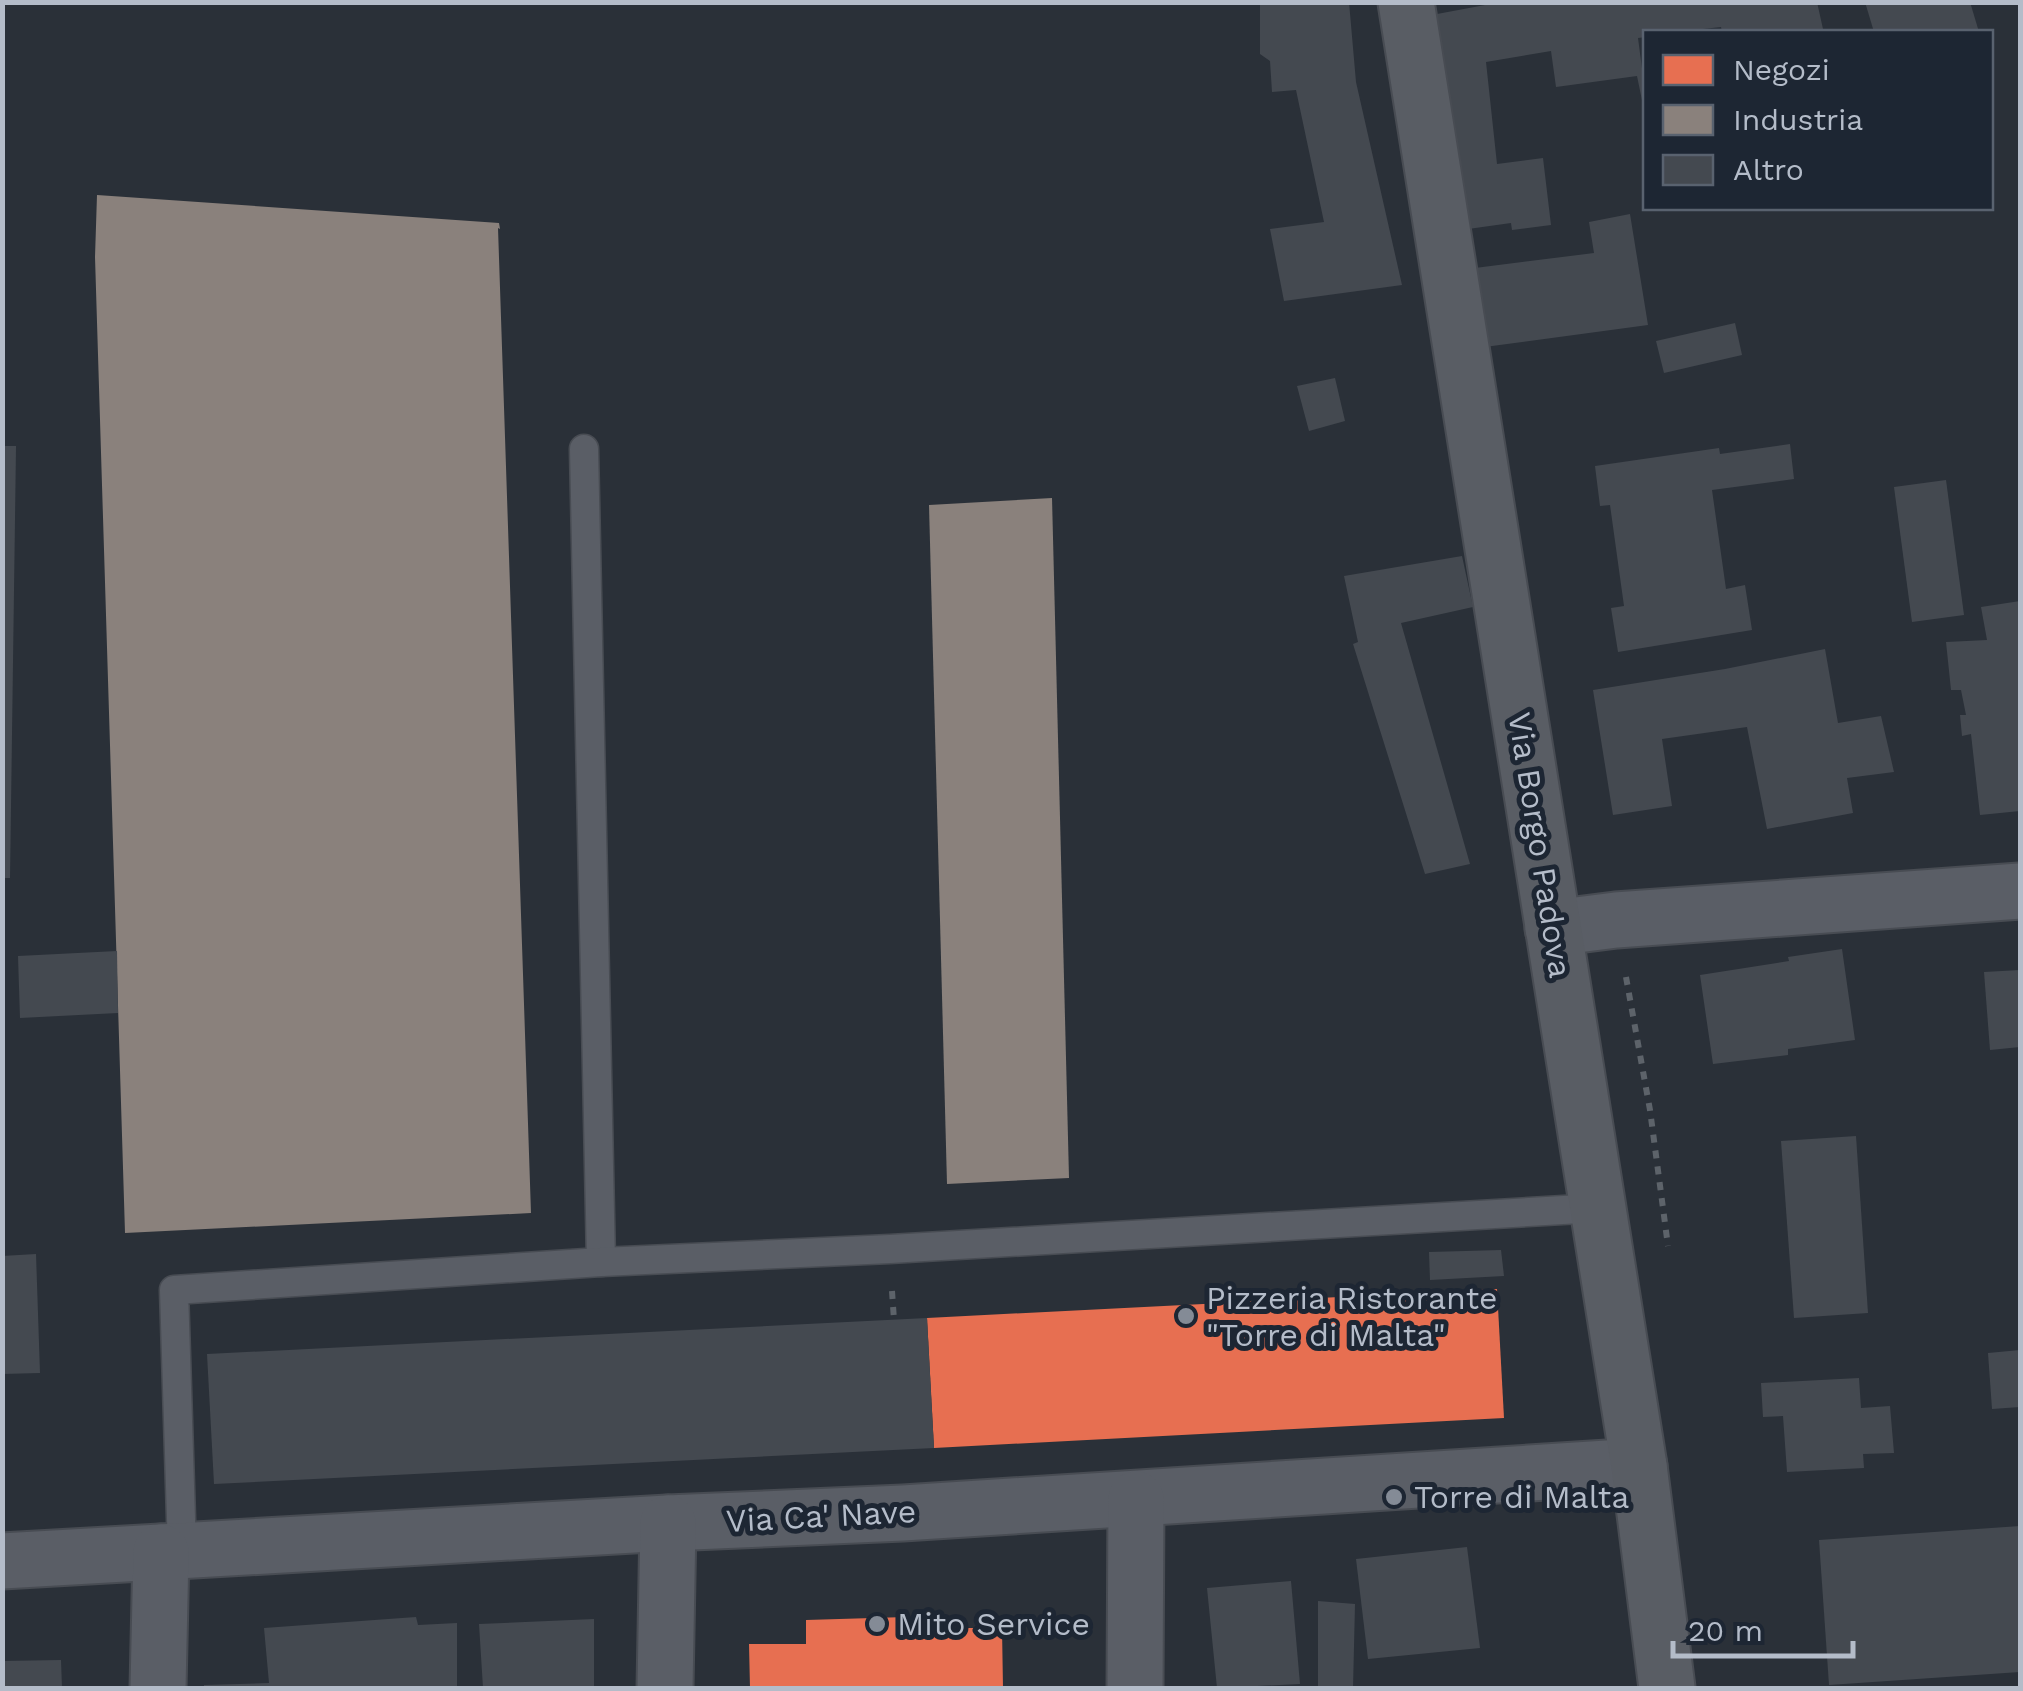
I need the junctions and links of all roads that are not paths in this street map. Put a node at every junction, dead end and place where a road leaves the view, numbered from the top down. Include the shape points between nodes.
1 (1413, 4) edge
2 (584, 449) dead end
3 (2020, 891) edge
4 (1553, 928) junction
5 (1598, 1208) junction
6 (602, 1262) junction
7 (1640, 1466) junction
8 (1136, 1499) junction
9 (668, 1523) junction
10 (171, 1551) junction
11 (2, 1561) edge
12 (158, 1688) edge
13 (666, 1688) edge
14 (1135, 1688) edge
15 (1666, 1688) edge

1 - 4 street, Via Borgo Padova
2 - 6 lane
3 - 4 street
4 - 5 street, Via Borgo Padova
5 - 6 lane
5 - 7 street, Via Borgo Padova
6 - 10 lane via 174,1290
7 - 8 street, Via Ca' Nave
7 - 15 street, Via Borgo Padova
8 - 9 street, Via Ca' Nave
8 - 14 street
9 - 10 street, Via Ca' Nave
9 - 13 street
10 - 11 street, Via Ca' Nave
10 - 12 street

